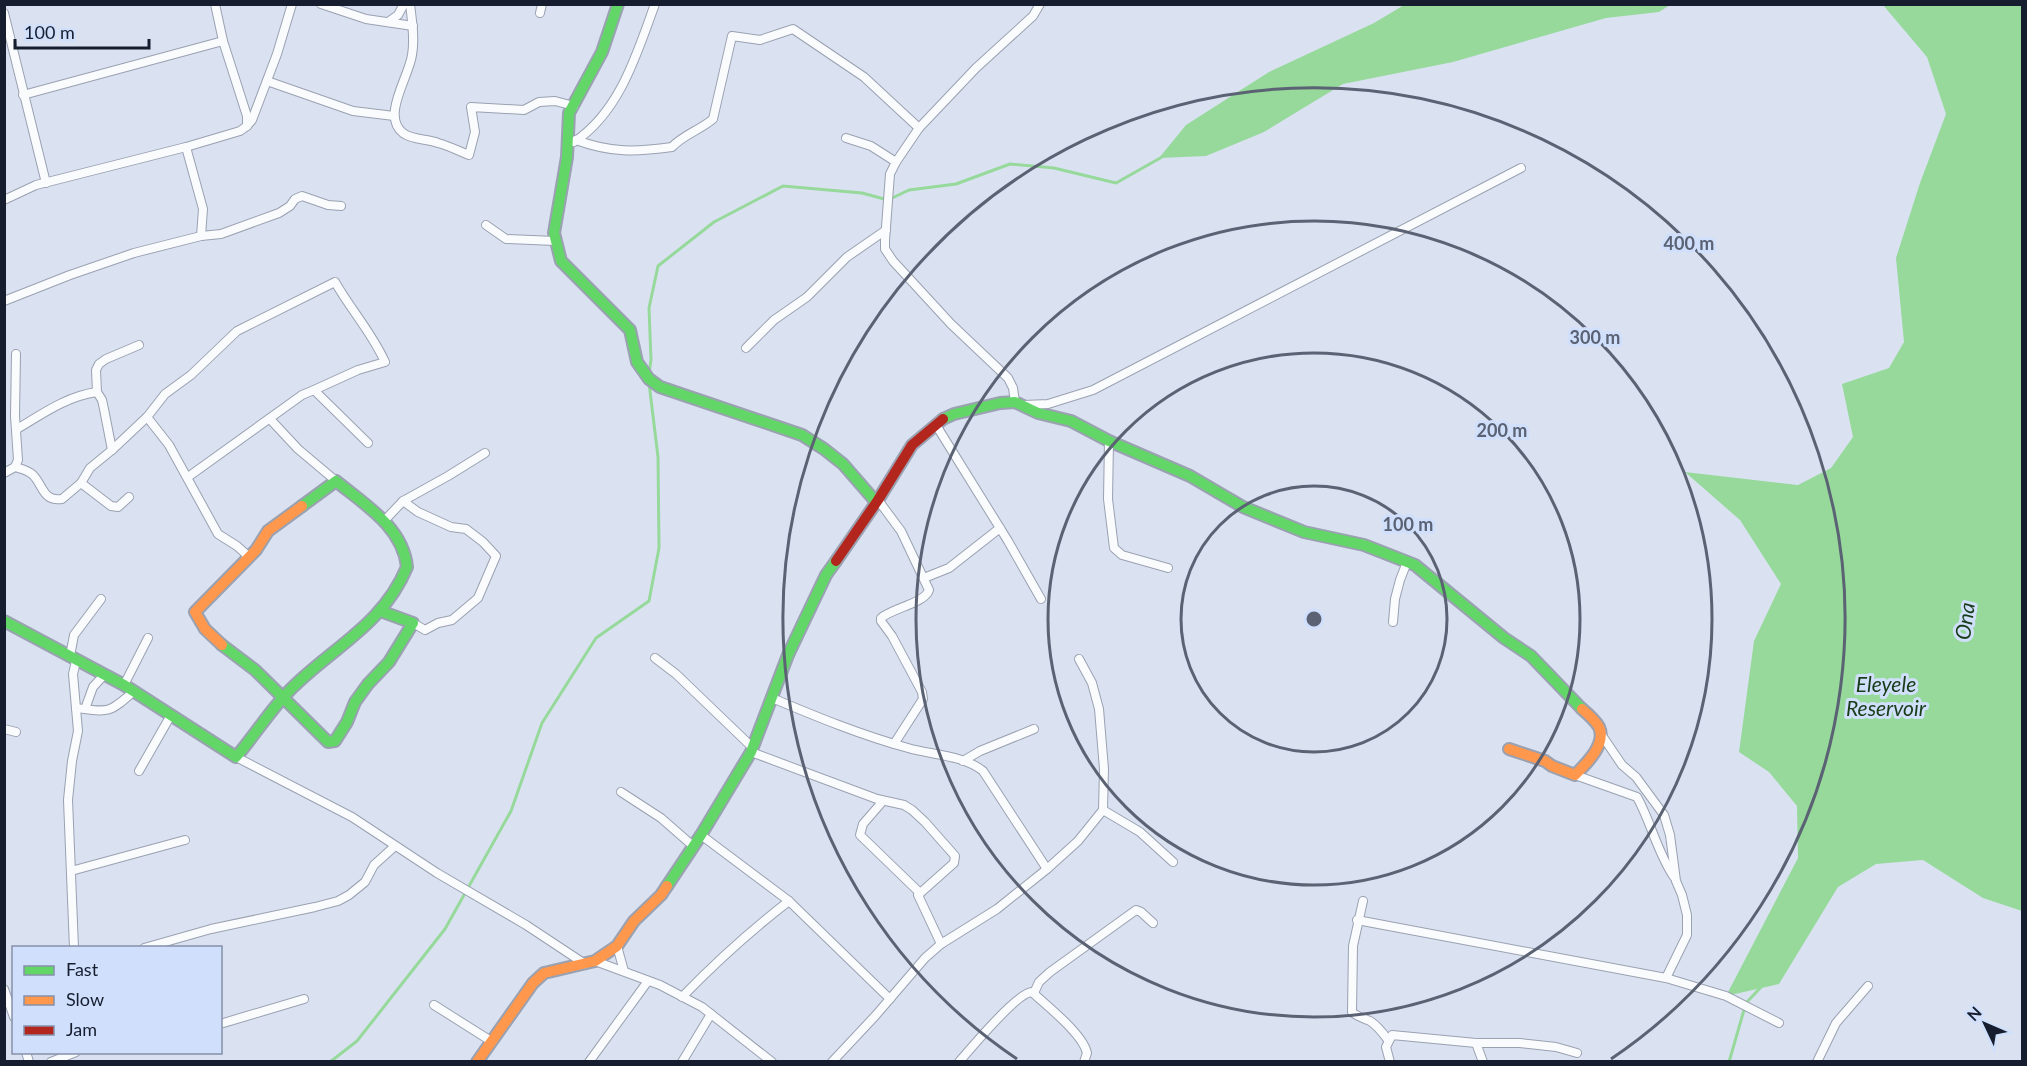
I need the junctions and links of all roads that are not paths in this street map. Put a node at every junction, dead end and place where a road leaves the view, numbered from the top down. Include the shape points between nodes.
1 (215, 4) edge
2 (292, 4) edge
3 (321, 4) edge
4 (404, 4) edge
5 (410, 4) edge
6 (618, 4) edge
7 (655, 4) edge
8 (1040, 4) edge
9 (4, 13) edge
10 (388, 22) junction
11 (413, 26) junction
12 (223, 41) junction
13 (267, 81) junction
14 (23, 94) junction
15 (574, 106) junction
16 (394, 116) junction
17 (247, 126) junction
18 (919, 128) junction
19 (846, 138) dead end
20 (572, 143) junction
21 (186, 147) junction
22 (896, 162) junction
23 (1521, 168) dead end
24 (46, 183) junction
25 (4, 200) edge
26 (341, 206) dead end
27 (486, 225) dead end
28 (886, 230) junction
29 (201, 236) junction
30 (555, 241) junction
31 (4, 301) edge
32 (139, 345) dead end
33 (746, 348) dead end
34 (16, 354) dead end
35 (314, 390) junction
36 (97, 392) junction
37 (1019, 404) junction
38 (147, 417) junction
39 (270, 419) junction
40 (936, 425) junction
41 (17, 429) junction
42 (1109, 441) junction
43 (368, 443) dead end
44 (112, 450) junction
45 (484, 453) dead end
46 (15, 467) junction
47 (4, 472) edge
48 (188, 477) junction
49 (336, 481) junction
50 (81, 483) junction
51 (129, 497) dead end
52 (403, 501) junction
53 (877, 501) junction
54 (384, 521) junction
55 (1000, 528) junction
56 (1407, 562) junction
57 (244, 564) junction
58 (1168, 568) dead end
59 (924, 578) junction
60 (100, 599) dead end
61 (1041, 599) dead end
62 (383, 612) junction
63 (4, 621) edge
64 (412, 622) junction
65 (1393, 622) dead end
66 (148, 638) dead end
67 (655, 658) dead end
68 (1079, 659) dead end
69 (76, 661) junction
70 (104, 675) junction
71 (129, 688) junction
72 (283, 698) junction
73 (772, 698) junction
74 (80, 708) junction
75 (171, 715) junction
76 (4, 729) edge
77 (1034, 729) dead end
78 (16, 732) dead end
79 (1601, 734) junction
80 (894, 744) junction
81 (1509, 749) dead end
82 (752, 750) junction
83 (236, 757) junction
84 (963, 761) junction
85 (140, 771) dead end
86 (1575, 776) junction
87 (621, 792) dead end
88 (883, 801) junction
89 (1103, 810) junction
90 (701, 835) junction
91 (185, 840) dead end
92 (395, 846) junction
93 (693, 846) junction
94 (1173, 862) dead end
95 (1047, 869) junction
96 (71, 871) junction
97 (1676, 881) junction
98 (920, 892) junction
99 (789, 901) junction
100 (1363, 901) dead end
101 (1358, 920) junction
102 (1153, 923) dead end
103 (941, 944) junction
104 (74, 946) edge
105 (151, 946) edge
106 (617, 946) junction
107 (590, 962) junction
108 (624, 971) junction
109 (1666, 978) junction
110 (648, 981) junction
111 (1868, 986) dead end
112 (4, 989) edge
113 (1034, 993) junction
114 (682, 997) junction
115 (304, 999) dead end
116 (890, 999) junction
117 (434, 1005) dead end
118 (10, 1013) edge
119 (711, 1014) junction
120 (222, 1022) edge
121 (1779, 1023) dead end
122 (1388, 1040) junction
123 (491, 1041) junction
124 (1476, 1043) junction
125 (1577, 1053) dead end
126 (73, 1054) edge
127 (51, 1062) edge
128 (477, 1062) edge
129 (589, 1062) edge
130 (682, 1062) edge
131 (772, 1062) edge
132 (832, 1062) edge
133 (959, 1062) edge
134 (1084, 1062) edge
135 (1390, 1062) edge
136 (1483, 1062) edge
137 (1817, 1062) edge

1 - 12 street
2 - 13 street
3 - 10 street
4 - 10 street
5 - 11 street
6 - 15 street via 602,52
7 - 20 street via 624,81 598,122
8 - 18 street via 1033,16
9 - 14 street
10 - 11 street
11 - 16 street via 412,56
12 - 14 street
12 - 17 street
13 - 16 street via 353,111
13 - 17 street
14 - 24 street
15 - 16 street via 555,101 539,102 524,110 471,107 475,132 469,154 404,135
15 - 20 street via 569,113
17 - 21 street
18 - 20 street via 864,77 793,29 760,40 732,36 713,119 672,147 632,152
18 - 22 street
19 - 22 street via 871,146
20 - 30 street
21 - 24 street
21 - 29 street via 203,209
22 - 28 street via 890,174
23 - 37 street via 1093,390 1048,404
24 - 25 street
26 - 29 street via 302,196 279,213 221,234
27 - 30 street via 506,239
28 - 33 street via 847,257
28 - 37 street via 885,249 893,261 1008,378
29 - 31 street via 69,274
30 - 53 street via 561,261 630,330 637,362 649,379 660,387 812,440 842,462
32 - 36 street via 99,364
34 - 41 street
35 - 38 street via 386,362 335,282 237,331 165,394
35 - 39 street
35 - 43 street
36 - 41 street via 64,402
36 - 44 street
37 - 40 street via 1000,403 954,414
37 - 42 street via 1071,421
38 - 44 street
38 - 48 street
39 - 48 street
39 - 49 street
40 - 53 street via 912,445
40 - 55 street
41 - 46 street
42 - 56 street via 1190,476 1243,507 1304,532 1364,545
42 - 58 street via 1108,499 1114,548 1122,555
44 - 50 street via 90,468
45 - 52 street
46 - 47 street
46 - 50 street via 32,473 45,494 56,500
48 - 57 street via 218,534 246,555
49 - 54 street
49 - 57 street via 268,531
50 - 51 street via 111,506 118,507
52 - 54 street
52 - 64 street via 418,512 466,529 496,556 478,598 452,620 425,630
53 - 59 street via 901,531
53 - 73 street via 826,575
54 - 62 street via 399,540 407,566
55 - 59 street via 949,568
55 - 61 street
56 - 65 street via 1395,599
56 - 79 street via 1423,570 1531,656 1598,725
57 - 72 street via 195,612 206,630
59 - 80 street via 928,594 881,618 923,699
60 - 69 street via 74,635 70,656
62 - 64 street
62 - 72 street
63 - 69 street
64 - 72 street via 389,662 355,702 335,741 328,742
66 - 71 street
67 - 82 street
68 - 89 street via 1092,683 1099,709
69 - 70 street
69 - 74 street via 73,674
70 - 71 street
70 - 74 street
71 - 74 street via 114,709
71 - 75 street
72 - 83 street
73 - 80 street
73 - 82 street
74 - 96 street via 68,800
75 - 83 street
75 - 85 street
76 - 78 street
77 - 84 street
79 - 86 street via 1594,756
79 - 97 street via 1664,814
80 - 84 street
81 - 86 street
82 - 88 street
82 - 90 street
83 - 92 street via 352,817
84 - 95 street via 983,771
86 - 97 street via 1636,796
87 - 93 street
88 - 98 street via 863,824 860,835
88 - 98 street via 912,810 955,856 954,863
89 - 94 street via 1140,832
89 - 95 street via 1078,841
90 - 93 street
90 - 99 street
91 - 96 street
92 - 105 street via 374,865 365,882 338,901
92 - 107 street
93 - 106 street via 661,895 634,921
95 - 103 street via 997,909
96 - 104 street
97 - 109 street via 1685,905 1687,935
98 - 103 street via 918,899
99 - 114 street via 729,950
99 - 116 street
100 - 101 street
101 - 109 street
101 - 122 street via 1353,946 1352,1012 1379,1028
102 - 113 street via 1136,910 1050,972
103 - 116 street
106 - 107 street
106 - 108 street
107 - 108 street
107 - 123 street via 544,973
108 - 110 street
109 - 121 street via 1726,996
110 - 114 street
110 - 129 street
111 - 137 street via 1836,1023
112 - 118 street
113 - 133 street via 1026,992
113 - 134 street via 1082,1041 1087,1053
114 - 119 street
115 - 120 street
116 - 132 street
117 - 123 street
119 - 130 street
119 - 131 street
122 - 124 street via 1392,1035
122 - 135 street
123 - 128 street
124 - 125 street via 1538,1045
124 - 136 street
126 - 127 street

